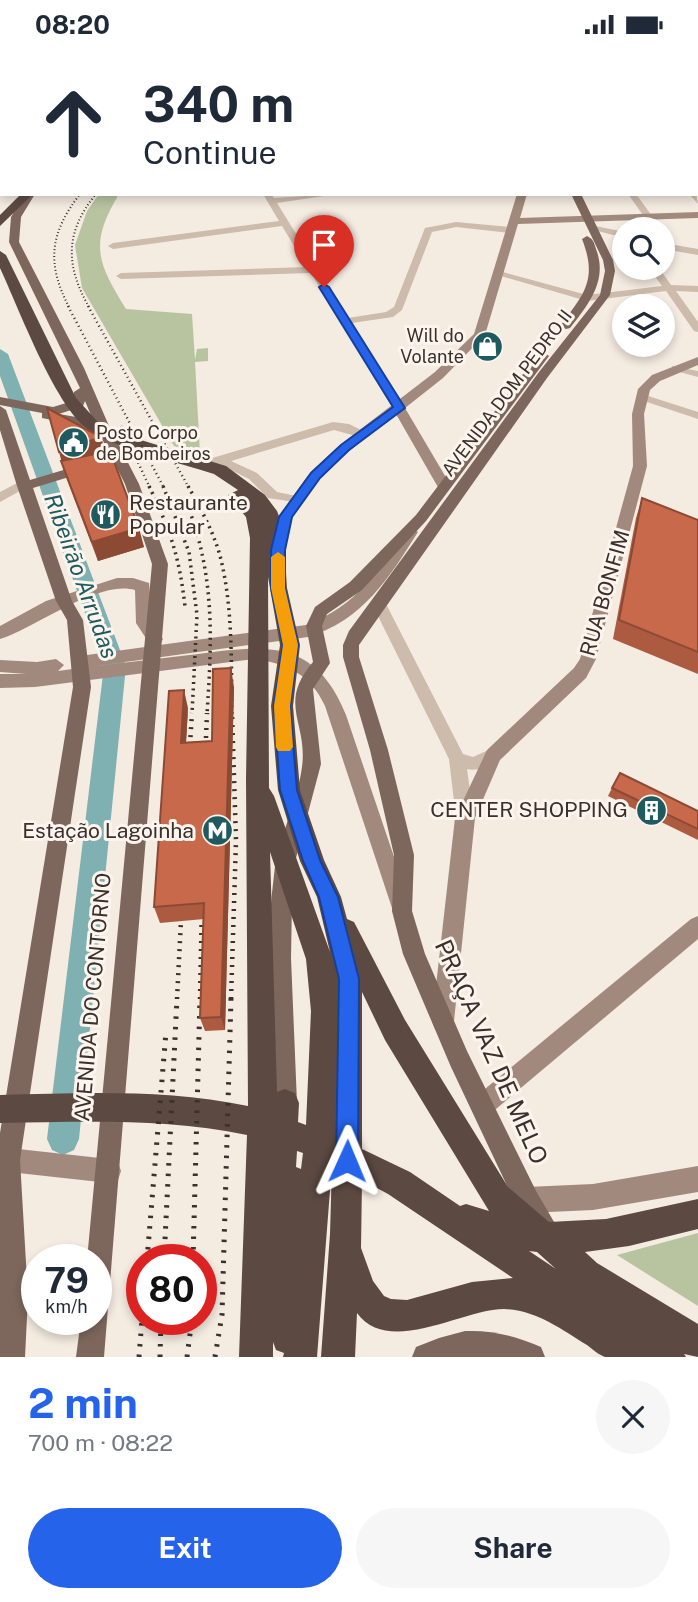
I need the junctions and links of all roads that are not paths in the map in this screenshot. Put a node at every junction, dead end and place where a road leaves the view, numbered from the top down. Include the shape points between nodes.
1 (27, 196) edge
2 (28, 196) edge
3 (301, 196) edge
4 (521, 196) edge
5 (567, 196) edge
6 (577, 196) edge
7 (633, 196) edge
8 (269, 198) edge
9 (698, 215) edge
10 (648, 216) junction
11 (586, 221) junction
12 (0, 222) edge
13 (286, 223) junction
14 (513, 226) junction
15 (612, 230) edge
16 (113, 246) dead end
17 (675, 248) edge
18 (698, 252) edge
19 (0, 255) edge
20 (313, 270) junction
21 (499, 274) junction
22 (121, 276) dead end
23 (662, 280) edge
24 (0, 284) edge
25 (667, 288) junction
26 (698, 289) edge
27 (605, 295) junction
28 (587, 298) junction
29 (346, 321) junction
30 (698, 329) edge
31 (698, 361) edge
32 (78, 367) junction
33 (676, 368) junction
34 (698, 375) edge
35 (642, 397) junction
36 (49, 408) junction
37 (399, 408) junction
38 (5, 410) edge
39 (698, 416) edge
40 (103, 426) junction
41 (363, 435) junction
42 (117, 453) junction
43 (27, 486) junction
44 (444, 486) junction
45 (4, 495) edge
46 (296, 500) junction
47 (261, 514) junction
48 (421, 518) junction
49 (278, 550) junction
50 (73, 598) junction
51 (379, 604) junction
52 (0, 633) edge
53 (155, 639) junction
54 (122, 656) junction
55 (183, 661) junction
56 (0, 666) edge
57 (0, 681) edge
58 (493, 755) junction
59 (457, 759) junction
60 (257, 778) junction
61 (465, 818) junction
62 (329, 897) junction
63 (402, 911) junction
64 (698, 926) edge
65 (443, 1025) junction
66 (285, 1103) junction
67 (482, 1106) junction
68 (0, 1109) edge
69 (4, 1159) edge
70 (108, 1171) junction
71 (698, 1179) edge
72 (527, 1200) junction
73 (447, 1214) junction
74 (698, 1214) edge
75 (346, 1234) junction
76 (102, 1244) edge
77 (558, 1247) junction
78 (93, 1335) edge
79 (698, 1343) edge
80 (11, 1357) edge
81 (90, 1357) edge
82 (256, 1357) edge
83 (264, 1357) edge
84 (287, 1357) edge
85 (300, 1357) edge
86 (338, 1357) edge
87 (426, 1357) edge
88 (531, 1357) edge
89 (635, 1357) edge
90 (669, 1357) edge

1 - 12 highway, AVENIDA DO CONTORNO
2 - 32 main road, AVENIDA DO CONTORNO via 12,227 14,242
3 - 8 street
4 - 14 street
5 - 11 main road, AVENIDA DOM PEDRO II
6 - 11 main road, AVENIDA DOM PEDRO II
7 - 10 street
8 - 13 street
9 - 10 street
10 - 11 street
11 - 14 street
11 - 15 street
11 - 27 main road, AVENIDA DOM PEDRO II via 608,260
11 - 28 main road, AVENIDA DOM PEDRO II via 596,275
13 - 16 street
13 - 20 street
14 - 21 street
14 - 29 street via 431,227 395,312
17 - 18 street
19 - 36 highway
20 - 22 street
20 - 29 street
21 - 28 street
21 - 37 street via 479,335
23 - 25 street
24 - 36 highway
25 - 26 street
25 - 27 street
25 - 30 street
27 - 28 street
27 - 51 main road, AVENIDA DOM PEDRO II
28 - 44 main road, AVENIDA DOM PEDRO II
29 - 37 street
31 - 33 street
32 - 36 main road via 79,403 54,411
32 - 40 main road, AVENIDA DO CONTORNO
33 - 34 street
33 - 35 street via 656,378
35 - 39 street
35 - 58 street, RUA BONFIM via 640,466 588,659 580,673
36 - 38 main road
36 - 40 main road
36 - 47 highway via 83,434 219,481
37 - 41 street
37 - 44 street
38 - 43 main road
40 - 42 main road, AVENIDA DO CONTORNO
41 - 46 street via 316,475
41 - 46 street via 333,426 217,461 253,477 273,495
42 - 43 main road
42 - 53 main road, AVENIDA DO CONTORNO via 160,564
43 - 45 street
43 - 50 main road
44 - 48 main road, AVENIDA DOM PEDRO II
46 - 49 street via 285,517
47 - 49 highway via 274,527
47 - 60 highway
48 - 54 street, AVENIDA DOM PEDRO II via 355,609 337,621 308,631
48 - 66 main road via 356,586 316,618 315,637 323,657 308,680 304,698 312,763 307,798 285,870 281,923
49 - 62 highway via 278,588 290,645 282,706 289,790
50 - 52 street
50 - 53 street via 117,583 143,587 144,623
50 - 69 main road via 82,687
51 - 59 street
51 - 63 main road, AVENIDA DOM PEDRO II via 355,635 351,657 404,855
53 - 70 main road, AVENIDA DO CONTORNO
54 - 55 street
54 - 56 street via 37,668
55 - 57 street
55 - 63 street, PRAÇA VAZ DE MELO via 275,655 312,673 327,690 366,792
58 - 59 street via 474,764
58 - 61 street, RUA BONFIM
59 - 61 street
60 - 82 highway via 263,1080
60 - 85 highway via 319,959 323,985 323,1093
61 - 65 street, RUA BONFIM
62 - 75 highway via 349,979
62 - 77 highway via 395,1030 497,1198
63 - 65 main road, PRAÇA VAZ DE MELO
64 - 67 street
65 - 67 main road, PRAÇA VAZ DE MELO
66 - 83 highway via 271,1321
66 - 84 highway via 294,1188
67 - 72 main road, PRAÇA VAZ DE MELO
68 - 73 highway via 135,1107 200,1111 248,1121 321,1144 399,1183
69 - 70 street
69 - 80 main road via 15,1297
70 - 76 main road, AVENIDA DO CONTORNO
71 - 72 street via 593,1197
72 - 77 main road, PRAÇA VAZ DE MELO
73 - 74 highway via 514,1234 571,1239 620,1234
73 - 90 highway via 577,1302
75 - 86 highway
75 - 89 highway via 354,1277 366,1305 383,1318 402,1323 497,1293 532,1296
77 - 79 highway via 586,1274
78 - 81 main road
87 - 88 main road via 460,1345 498,1345

